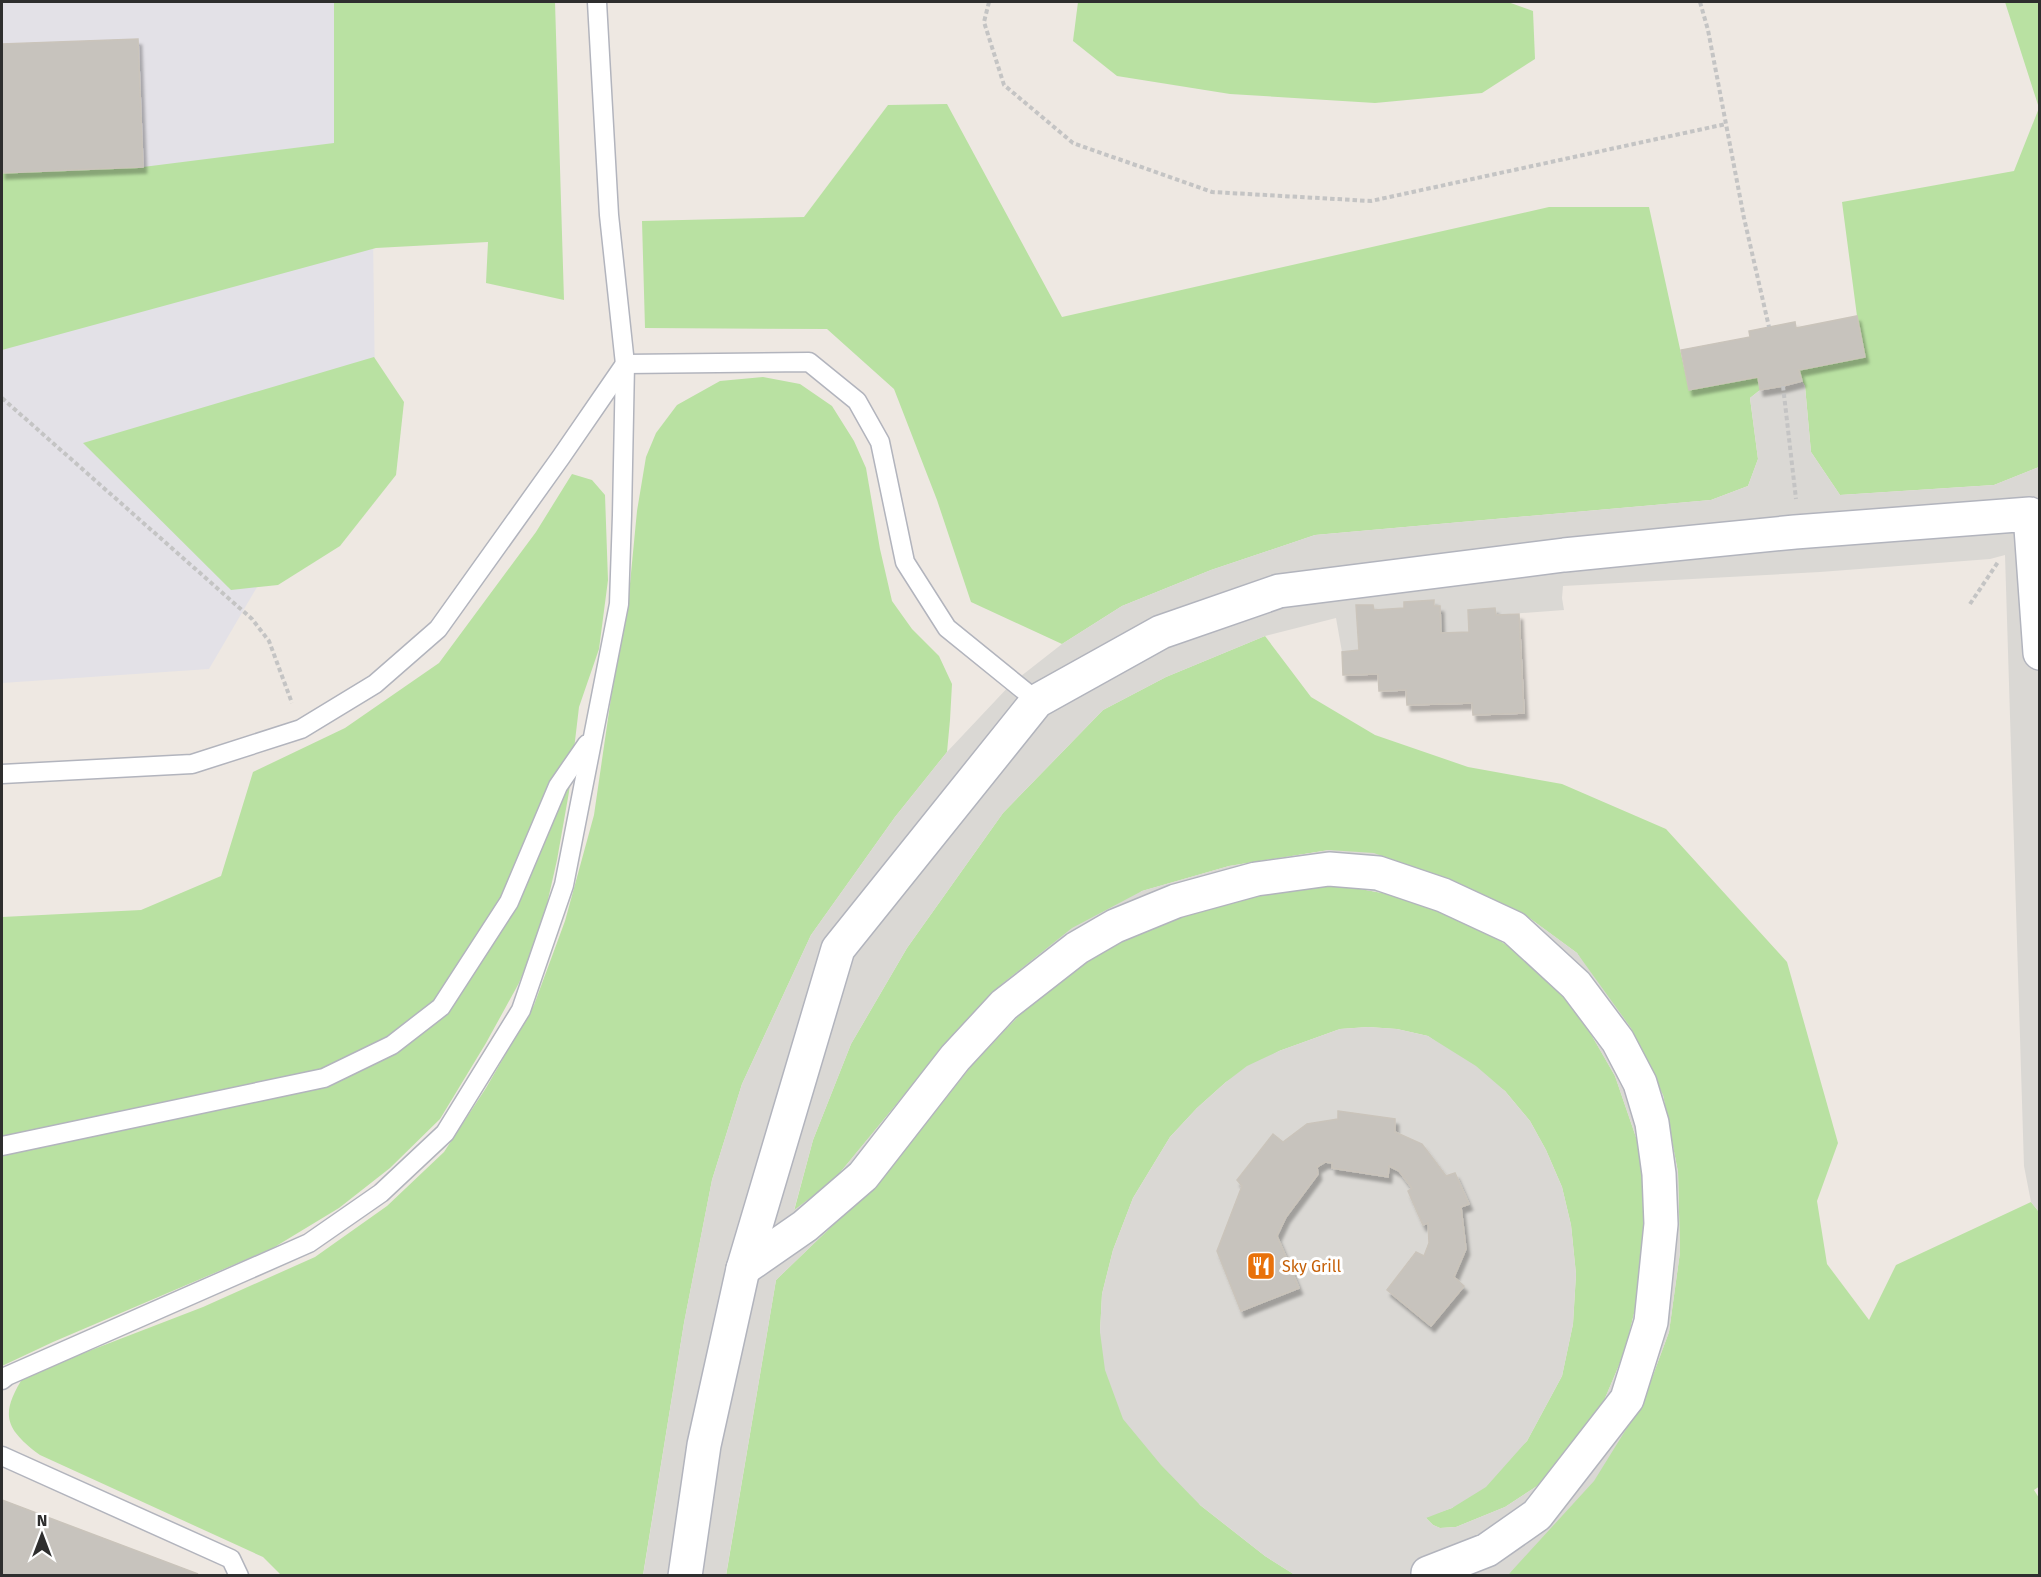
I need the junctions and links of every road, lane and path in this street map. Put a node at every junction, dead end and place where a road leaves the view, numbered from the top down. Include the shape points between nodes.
1 (597, 2) edge
2 (989, 2) edge
3 (1701, 2) edge
4 (1726, 124) junction
5 (1769, 327) dead end
6 (624, 364) junction
7 (1783, 386) dead end
8 (2, 398) edge
9 (2035, 513) edge
10 (1800, 532) junction
11 (2039, 639) edge
12 (1037, 701) junction
13 (301, 729) junction
14 (591, 738) junction
15 (2, 774) edge
16 (2, 1146) edge
17 (743, 1269) junction
18 (2, 1380) edge
19 (2, 1456) edge
20 (1428, 1573) dead end
21 (239, 1575) edge
22 (685, 1575) edge

1 - 6 lane via 609,215
2 - 4 path via 984,22 1004,85 1073,143 1212,192 1371,201
3 - 4 path
4 - 5 path
6 - 12 lane via 809,362 857,401 880,442 905,562 947,628
6 - 13 lane via 438,629 375,684
6 - 14 lane via 618,604
7 - 10 path
8 - 13 path via 252,619 270,640
9 - 10 street
9 - 11 street
10 - 12 street via 1564,555 1279,591 1161,632
12 - 17 street via 838,949
13 - 15 lane via 192,765
14 - 16 lane via 558,786 509,902 497,921 441,1007 392,1045 324,1078
14 - 18 lane via 564,885 521,1010 445,1134 381,1193 309,1244
17 - 20 street via 805,1226 863,1176 955,1058 1004,1005 1077,948 1115,927 1176,901 1256,879 1329,869 1378,873 1443,896 1514,928 1576,985 1618,1041 1640,1083 1652,1123 1661,1224 1651,1322 1627,1399 1537,1515 1487,1550
17 - 22 street via 704,1445
19 - 21 lane via 231,1559

